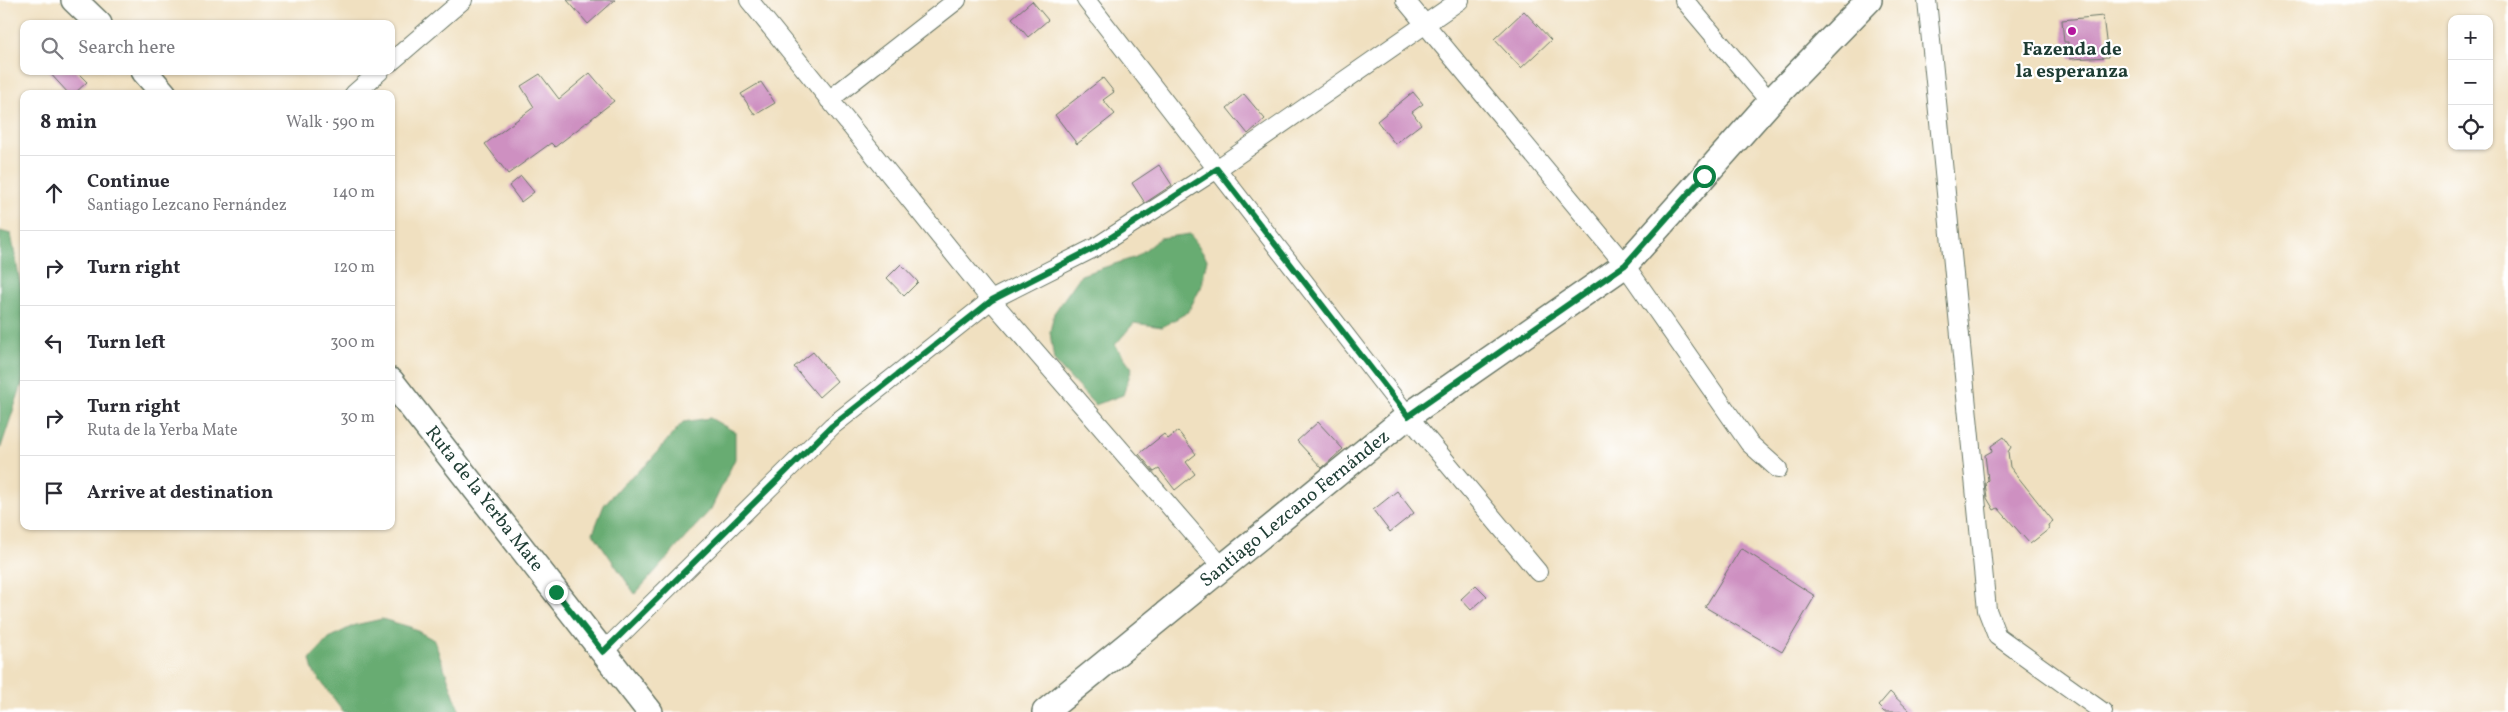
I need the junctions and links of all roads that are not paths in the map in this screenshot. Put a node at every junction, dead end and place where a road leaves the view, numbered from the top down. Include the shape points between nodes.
1 (74, 0) edge
2 (463, 0) edge
3 (749, 0) edge
4 (957, 0) edge
5 (1086, 0) edge
6 (1405, 0) edge
7 (1460, 0) edge
8 (1684, 0) edge
9 (1869, 0) edge
10 (1927, 0) edge
11 (94, 20) edge
12 (1426, 26) junction
13 (395, 59) edge
14 (147, 75) edge
15 (375, 75) edge
16 (161, 90) edge
17 (359, 90) edge
18 (829, 100) junction
19 (1770, 102) junction
20 (1217, 169) junction
21 (1625, 265) junction
22 (992, 300) junction
23 (395, 386) edge
24 (1408, 416) junction
25 (1778, 469) dead end
26 (1222, 568) junction
27 (1538, 572) dead end
28 (603, 652) junction
29 (650, 712) edge
30 (1045, 712) edge
31 (2103, 712) edge

1 - 11 street
2 - 13 street
3 - 18 street
4 - 18 street
5 - 20 street
6 - 12 street
7 - 12 street
8 - 19 street
9 - 19 street, Santiago Lezcano Fernández
10 - 31 street via 1987,610 1997,636
12 - 20 street
12 - 21 street
14 - 16 street
15 - 17 street
18 - 22 street
19 - 21 street, Santiago Lezcano Fernández
20 - 22 street via 1096,247
20 - 24 street
21 - 24 street, Santiago Lezcano Fernández
21 - 25 street via 1749,443
22 - 26 street
22 - 28 street via 832,426
23 - 28 street, Ruta de la Yerba Mate
24 - 26 street, Santiago Lezcano Fernández
24 - 27 street
26 - 30 street, Santiago Lezcano Fernández
28 - 29 street, Ruta de la Yerba Mate

